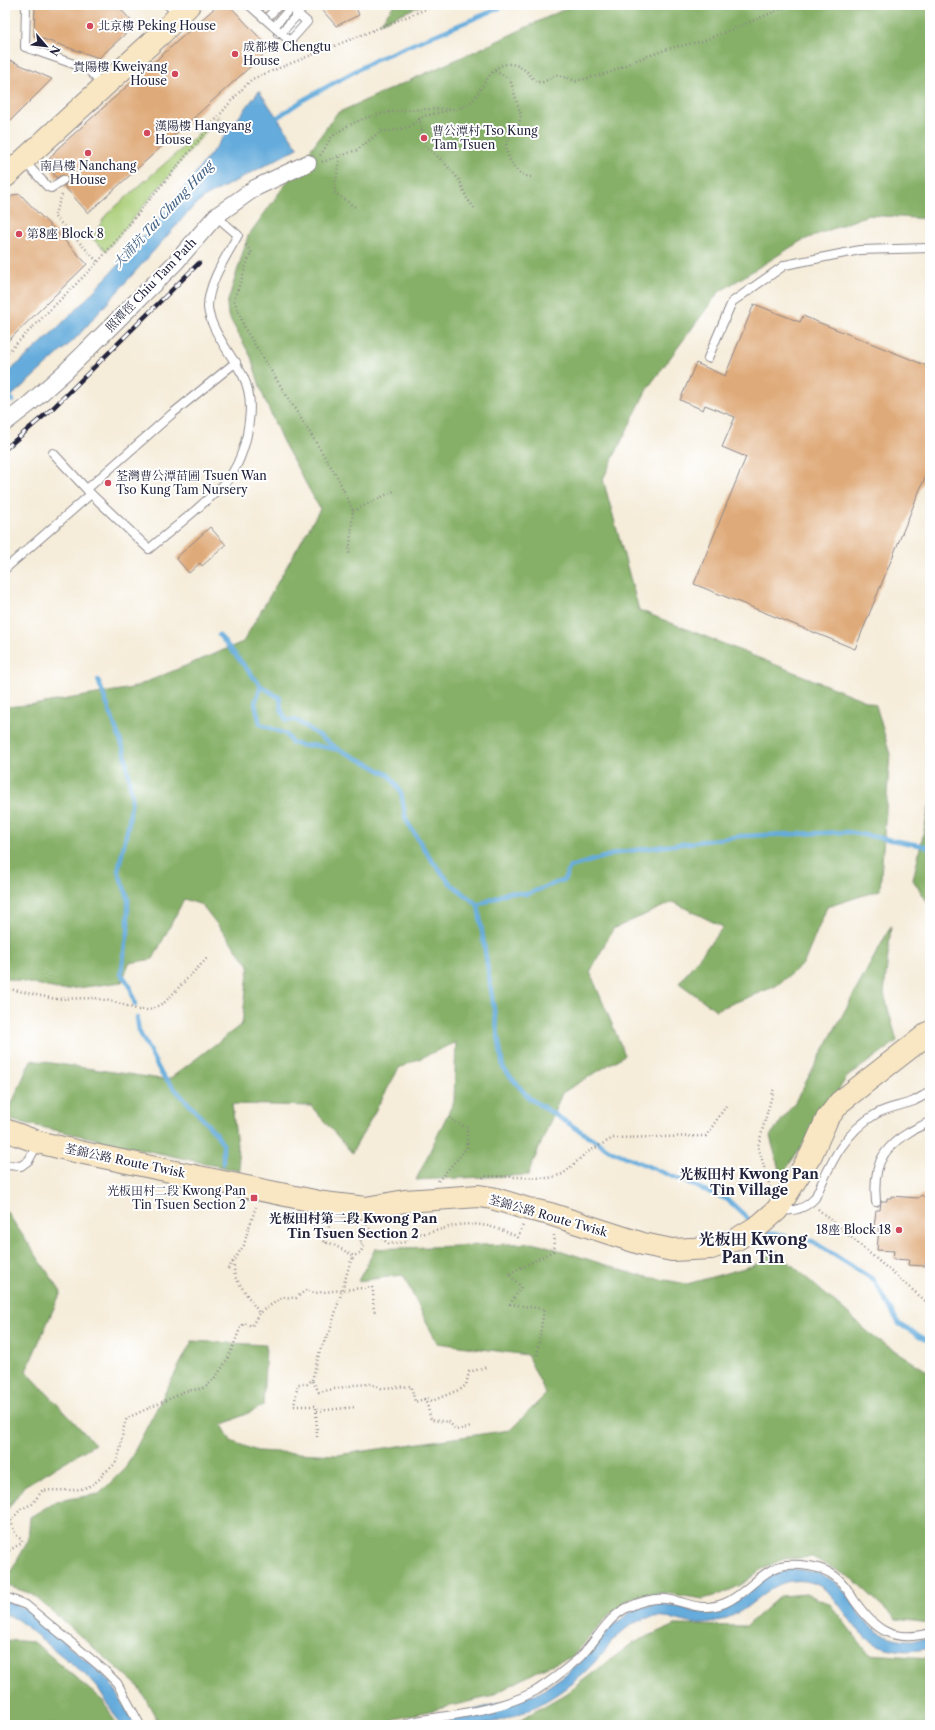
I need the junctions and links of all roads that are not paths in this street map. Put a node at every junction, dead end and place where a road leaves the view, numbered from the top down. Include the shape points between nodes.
1 (26, 5) edge
2 (245, 5) edge
3 (249, 5) edge
4 (279, 5) edge
5 (288, 6) edge
6 (179, 9) edge
7 (298, 14) junction
8 (266, 19) junction
9 (274, 27) junction
10 (281, 33) junction
11 (104, 86) junction
12 (23, 160) junction
13 (309, 162) road end
14 (5, 177) edge
15 (63, 180) dead end
16 (216, 216) junction
17 (930, 248) edge
18 (708, 358) dead end
19 (236, 362) junction
20 (5, 423) edge
21 (54, 453) dead end
22 (89, 492) junction
23 (5, 569) edge
24 (930, 1032) edge
25 (930, 1092) edge
26 (930, 1122) edge
27 (5, 1130) edge
28 (38, 1142) junction
29 (5, 1164) edge
30 (876, 1202) dead end
31 (777, 1210) junction
32 (5, 1597) edge
33 (930, 1633) edge
34 (140, 1725) edge
35 (404, 1725) edge

1 - 11 lane via 25,47 88,70
2 - 5 lane via 279,34 287,34 297,22 296,15
3 - 8 lane, bridge
4 - 8 lane
5 - 7 lane, bridge
5 - 9 lane, bridge
6 - 11 main road
7 - 10 lane, bridge
7 - 10 lane, bridge via 307,22 290,41
8 - 9 lane, bridge
9 - 10 lane, bridge
11 - 12 main road
12 - 14 main road
12 - 15 lane via 48,187 57,186
13 - 16 street, 照潭徑 Chiu Tam Path via 255,188
16 - 19 lane via 238,235 209,293 208,308 211,323
16 - 20 street, 照潭徑 Chiu Tam Path via 176,262 65,372
17 - 18 lane via 860,250 785,265 732,302
19 - 22 lane via 173,413
19 - 22 lane via 250,396 248,436 241,457 229,479 204,504 149,549
21 - 22 lane
22 - 23 lane
24 - 31 main road, 荃錦公路 Route Twisk via 840,1102 827,1119 811,1155
25 - 31 lane via 877,1113 861,1124 836,1153 815,1198 804,1208 791,1212
26 - 30 lane via 908,1132 891,1144 879,1161 874,1181
27 - 28 main road, 荃錦公路 Route Twisk
28 - 29 lane via 29,1160 22,1166
28 - 31 main road, 荃錦公路 Route Twisk via 324,1203 366,1208 421,1200 479,1196 492,1198 643,1244 672,1250 711,1248 737,1239 760,1225
32 - 34 lane via 26,1605 117,1683
33 - 35 lane via 907,1637 889,1634 867,1618 848,1590 830,1573 812,1566 784,1566 766,1574 740,1595 725,1603 702,1608 667,1599 654,1599 629,1606 607,1625 580,1657 536,1690 498,1706

